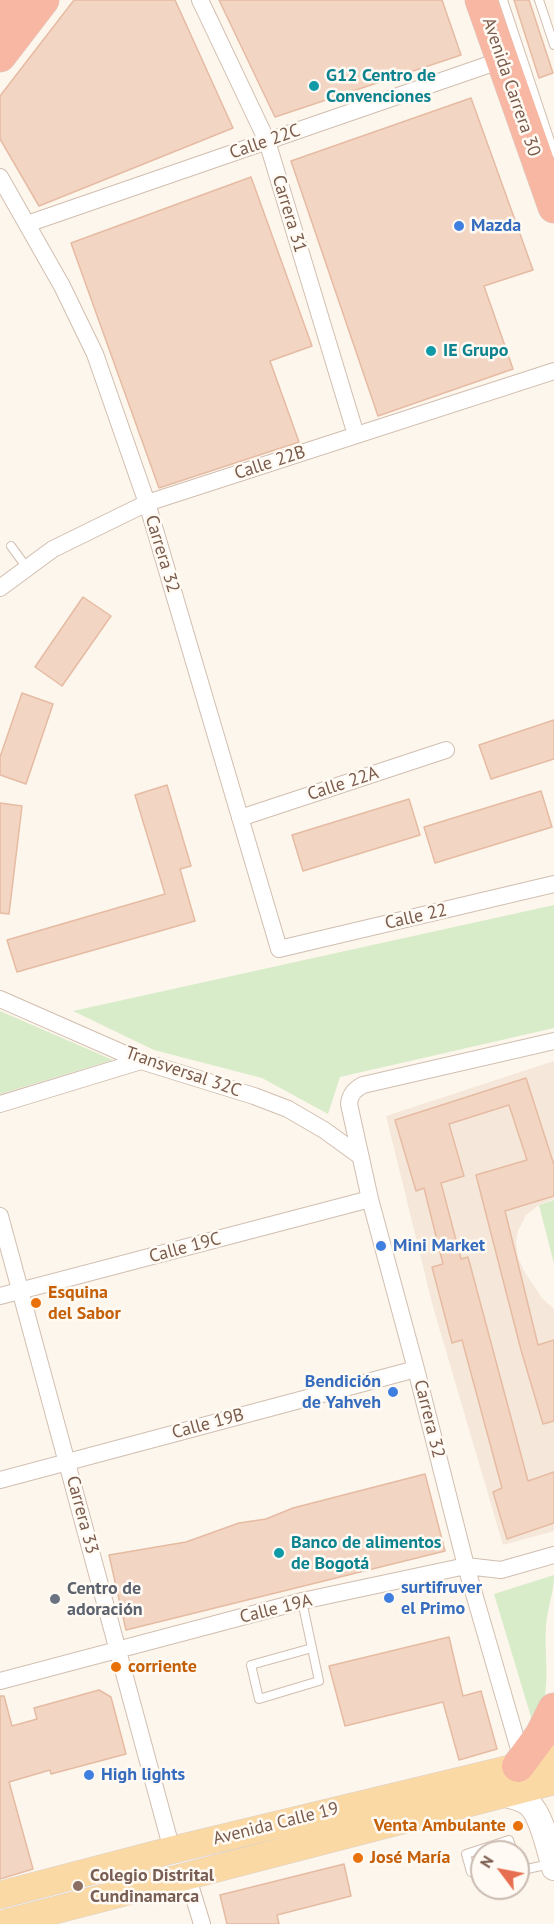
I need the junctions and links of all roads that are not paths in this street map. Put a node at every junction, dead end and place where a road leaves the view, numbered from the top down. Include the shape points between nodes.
1 (21, 0) edge
2 (43, 0) edge
3 (200, 0) edge
4 (481, 0) edge
5 (503, 0) edge
6 (539, 0) edge
7 (0, 17) edge
8 (554, 45) edge
9 (0, 56) edge
10 (502, 60) junction
11 (267, 141) junction
12 (554, 153) edge
13 (0, 177) edge
14 (554, 207) edge
15 (27, 224) junction
16 (554, 371) edge
17 (357, 435) junction
18 (147, 503) junction
19 (11, 546) dead end
20 (27, 568) junction
21 (0, 588) edge
22 (446, 750) dead end
23 (240, 818) junction
24 (554, 884) edge
25 (279, 949) joint
26 (0, 999) edge
27 (554, 1041) edge
28 (141, 1061) junction
29 (0, 1104) edge
30 (360, 1156) junction
31 (369, 1199) junction
32 (0, 1216) edge
33 (19, 1291) junction
34 (0, 1296) edge
35 (416, 1370) junction
36 (67, 1461) junction
37 (0, 1480) edge
38 (554, 1555) edge
39 (466, 1566) junction
40 (302, 1601) junction
41 (312, 1648) junction
42 (118, 1650) junction
43 (0, 1681) edge
44 (554, 1709) edge
45 (518, 1758) junction
46 (554, 1758) edge
47 (554, 1781) edge
48 (501, 1794) junction
49 (172, 1850) junction
50 (470, 1852) edge
51 (553, 1866) edge
52 (470, 1869) edge
53 (530, 1869) edge
54 (187, 1875) junction
55 (0, 1895) edge
56 (2, 1924) edge
57 (202, 1924) edge

1 - 7 highway
2 - 9 highway
3 - 11 street, Carrera 31
4 - 10 highway, Avenida Carrera 30
5 - 12 lane
6 - 8 lane
10 - 11 street, Calle 22C
10 - 14 highway, Avenida Carrera 30
11 - 15 street, Calle 22C
11 - 17 street, Carrera 31
13 - 15 street, Carrera 32
15 - 18 street, Carrera 32 via 95,354
16 - 17 street, Calle 22B
17 - 18 street, Calle 22B
18 - 20 street, Calle 22B via 53,549
18 - 23 street, Carrera 32
19 - 20 lane
20 - 21 street, Calle 22B
22 - 23 street, Calle 22A
23 - 25 street, Carrera 32
24 - 25 street, Calle 22
26 - 28 street, Transversal 32C
27 - 30 street, Carrera 32 via 356,1089 349,1104
28 - 29 street
28 - 30 street, Transversal 32C via 288,1110
30 - 31 street, Carrera 32
31 - 33 street, Calle 19C
31 - 35 street, Carrera 32
32 - 33 street, Carrera 33
33 - 34 street, Calle 19C
33 - 36 street, Carrera 33
35 - 36 street, Calle 19B
35 - 39 street, Carrera 32
36 - 37 street, Calle 19B
36 - 42 street, Carrera 33
38 - 39 street, Calle 19A via 501,1570
39 - 40 street, Calle 19A
39 - 45 street, Carrera 32
40 - 41 lane
40 - 42 street, Calle 19A
41 - 41 lane via 251,1665 259,1699 320,1681
42 - 43 street, Calle 19A
42 - 49 street, Carrera 33
44 - 45 highway via 541,1735
45 - 46 main road, Avenida Calle 19
45 - 49 main road, Avenida Calle 19
47 - 48 main road, Avenida Calle 19
48 - 51 street via 519,1799 534,1811
48 - 54 main road, Avenida Calle 19
49 - 55 main road, Avenida Calle 19
50 - 52 lane via 465,1854
51 - 53 lane
54 - 56 main road, Avenida Calle 19
54 - 57 street

